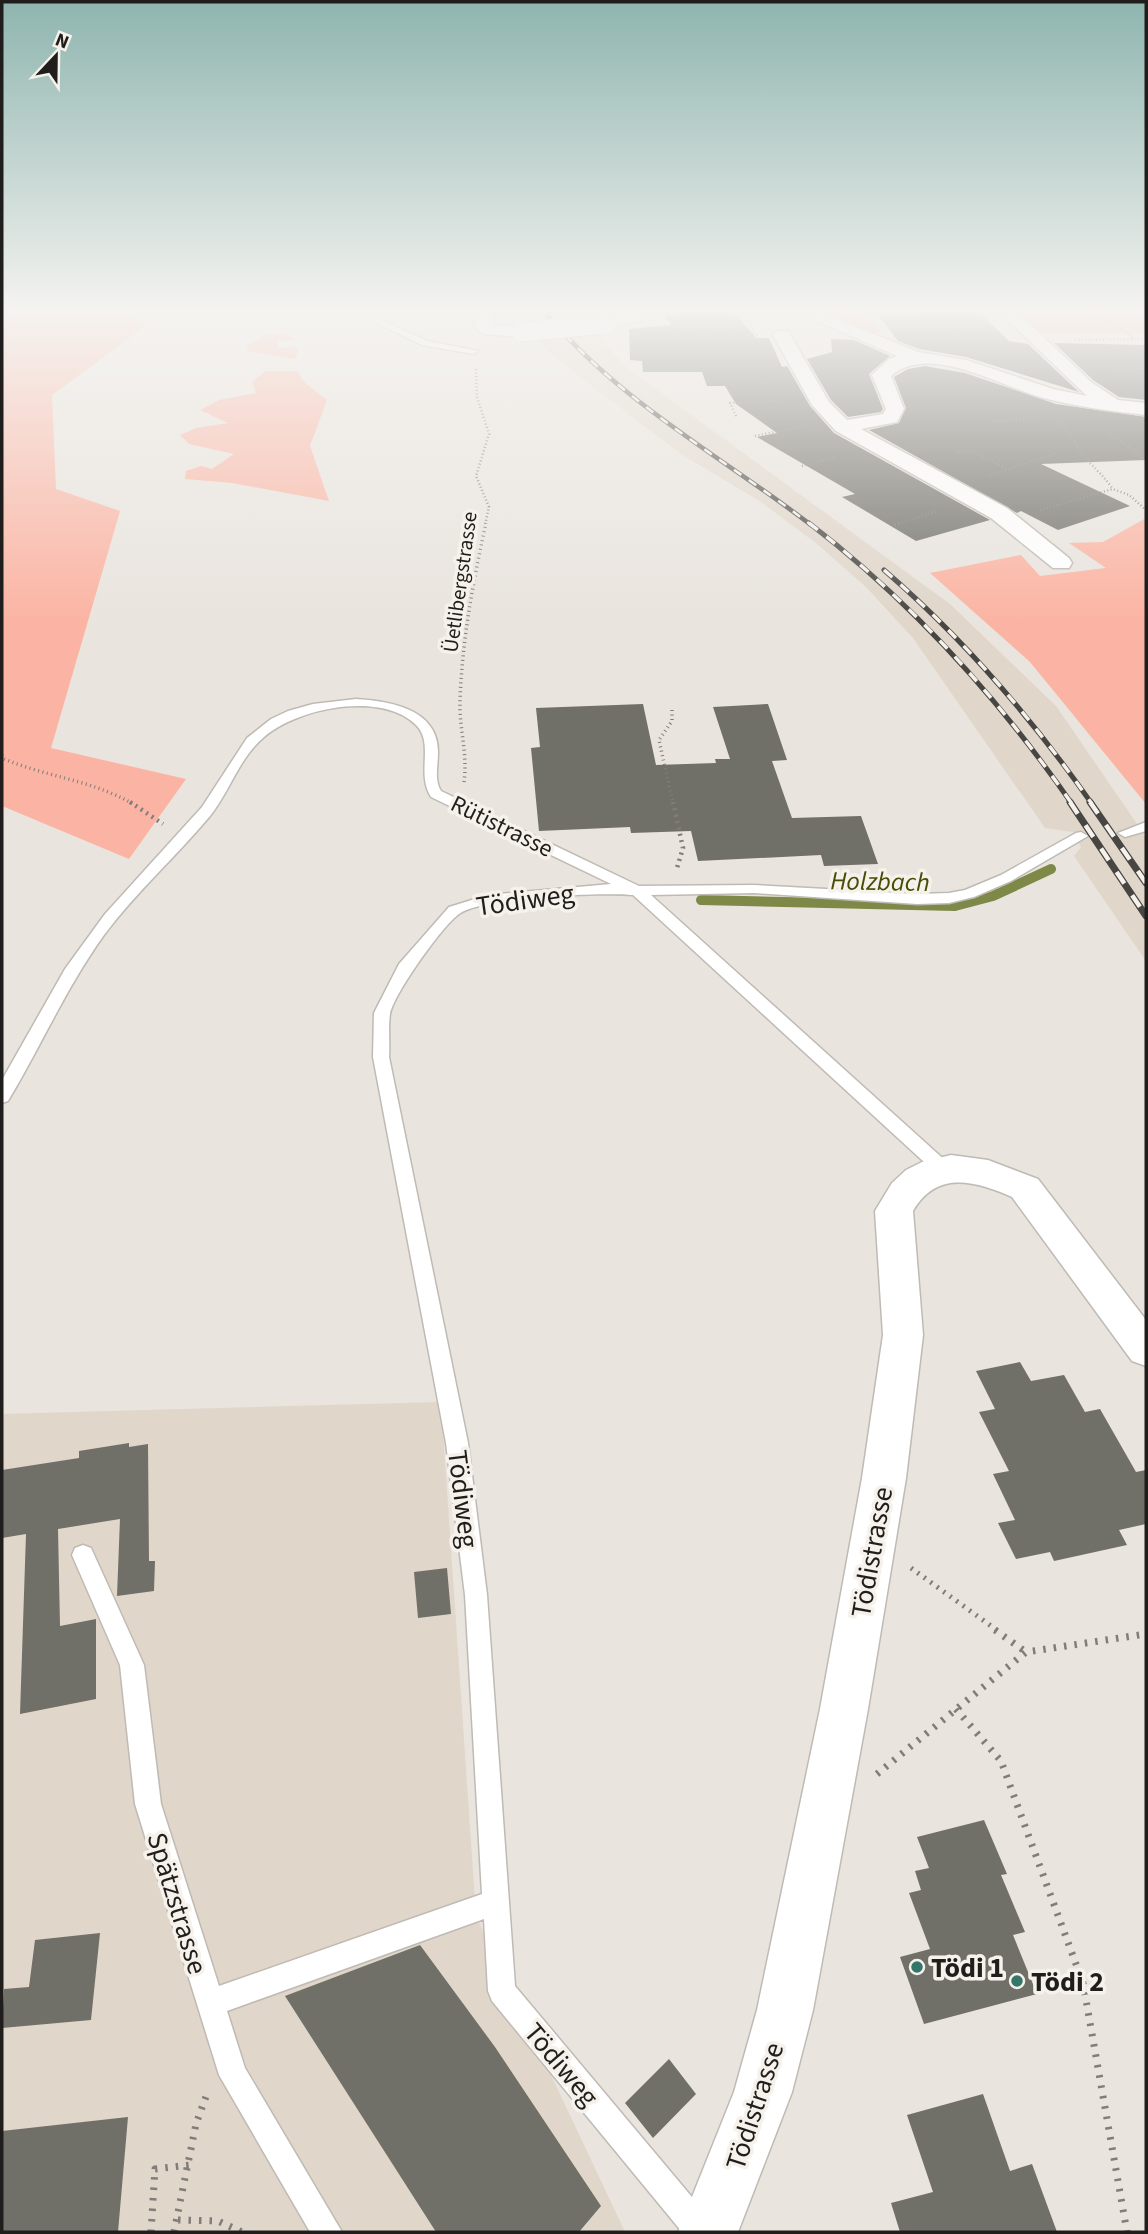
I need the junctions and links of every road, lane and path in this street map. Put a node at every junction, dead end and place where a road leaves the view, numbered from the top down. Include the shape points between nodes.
1 (482, 412) edge
2 (734, 412) edge
3 (828, 412) edge
4 (894, 412) edge
5 (1045, 412) edge
6 (1055, 412) edge
7 (736, 416) dead end
8 (995, 421) dead end
9 (811, 425) dead end
10 (843, 427) junction
11 (755, 436) dead end
12 (956, 452) dead end
13 (1133, 452) dead end
14 (1058, 453) dead end
15 (1000, 458) dead end
16 (1146, 460) edge
17 (996, 463) junction
18 (1007, 468) junction
19 (943, 482) junction
20 (1113, 489) junction
21 (1069, 502) dead end
22 (1146, 510) edge
23 (1061, 563) dead end
24 (672, 710) dead end
25 (2, 755) edge
26 (461, 807) junction
27 (1146, 826) edge
28 (1125, 833) dead end
29 (1081, 836) dead end
30 (185, 837) junction
31 (665, 890) junction
32 (637, 891) junction
33 (2, 1097) edge
34 (942, 1168) junction
35 (1146, 1349) edge
36 (873, 1539) junction
37 (83, 1555) dead end
38 (1146, 1634) edge
39 (1026, 1652) junction
40 (956, 1709) junction
41 (874, 1777) dead end
42 (496, 1902) junction
43 (209, 2003) junction
44 (232, 2070) junction
45 (190, 2165) junction
46 (178, 2220) junction
47 (151, 2232) edge
48 (174, 2232) edge
49 (243, 2232) edge
50 (327, 2232) edge
51 (701, 2232) edge
52 (708, 2232) edge
53 (1127, 2232) edge

1 - 26 path, Üetlibergstrasse via 489,434 476,476 489,507 470,597 460,703 467,760
2 - 7 path
3 - 10 street
4 - 10 street via 890,418
5 - 8 path via 1044,419
6 - 20 path via 1086,459
9 - 11 path
10 - 19 street
12 - 17 path via 974,452
13 - 16 path
14 - 18 path
15 - 17 path
17 - 18 path
18 - 19 path via 1010,470 980,479
19 - 23 street via 999,513
20 - 21 path
20 - 22 path via 1129,495
24 - 31 path via 672,721 659,740 683,848
25 - 30 path via 26,769 121,796
26 - 30 lane, Rütistrasse via 430,788 434,747 419,720 372,703 333,704 262,730 243,749 209,807
26 - 32 lane, Rütistrasse
27 - 28 lane
29 - 31 lane, Tödiweg via 1006,878 949,898 754,889
30 - 33 lane, Rütistrasse via 99,931 35,1029
31 - 32 lane, Tödiweg
32 - 34 lane, Rütistrasse
32 - 42 lane, Tödiweg via 606,888 488,900 454,910 405,968 382,1013 381,1057 457,1443 476,1595
34 - 35 street, Tödistrasse via 998,1174 1025,1188
34 - 36 street, Tödistrasse via 914,1181 894,1211 903,1335
36 - 39 path
36 - 52 street, Tödistrasse via 785,2010 763,2092
37 - 43 lane, Spätzstrasse via 132,1665 148,1804
38 - 39 path
39 - 40 path
40 - 41 path
40 - 53 path via 1001,1761 1083,1983
42 - 43 lane
42 - 51 lane, Tödiweg via 502,1991
43 - 44 lane, Spätzstrasse
44 - 45 path via 210,2086 198,2110
44 - 50 lane, Spätzstrasse
45 - 46 path
45 - 47 path via 155,2169
46 - 48 path
46 - 49 path via 218,2221

